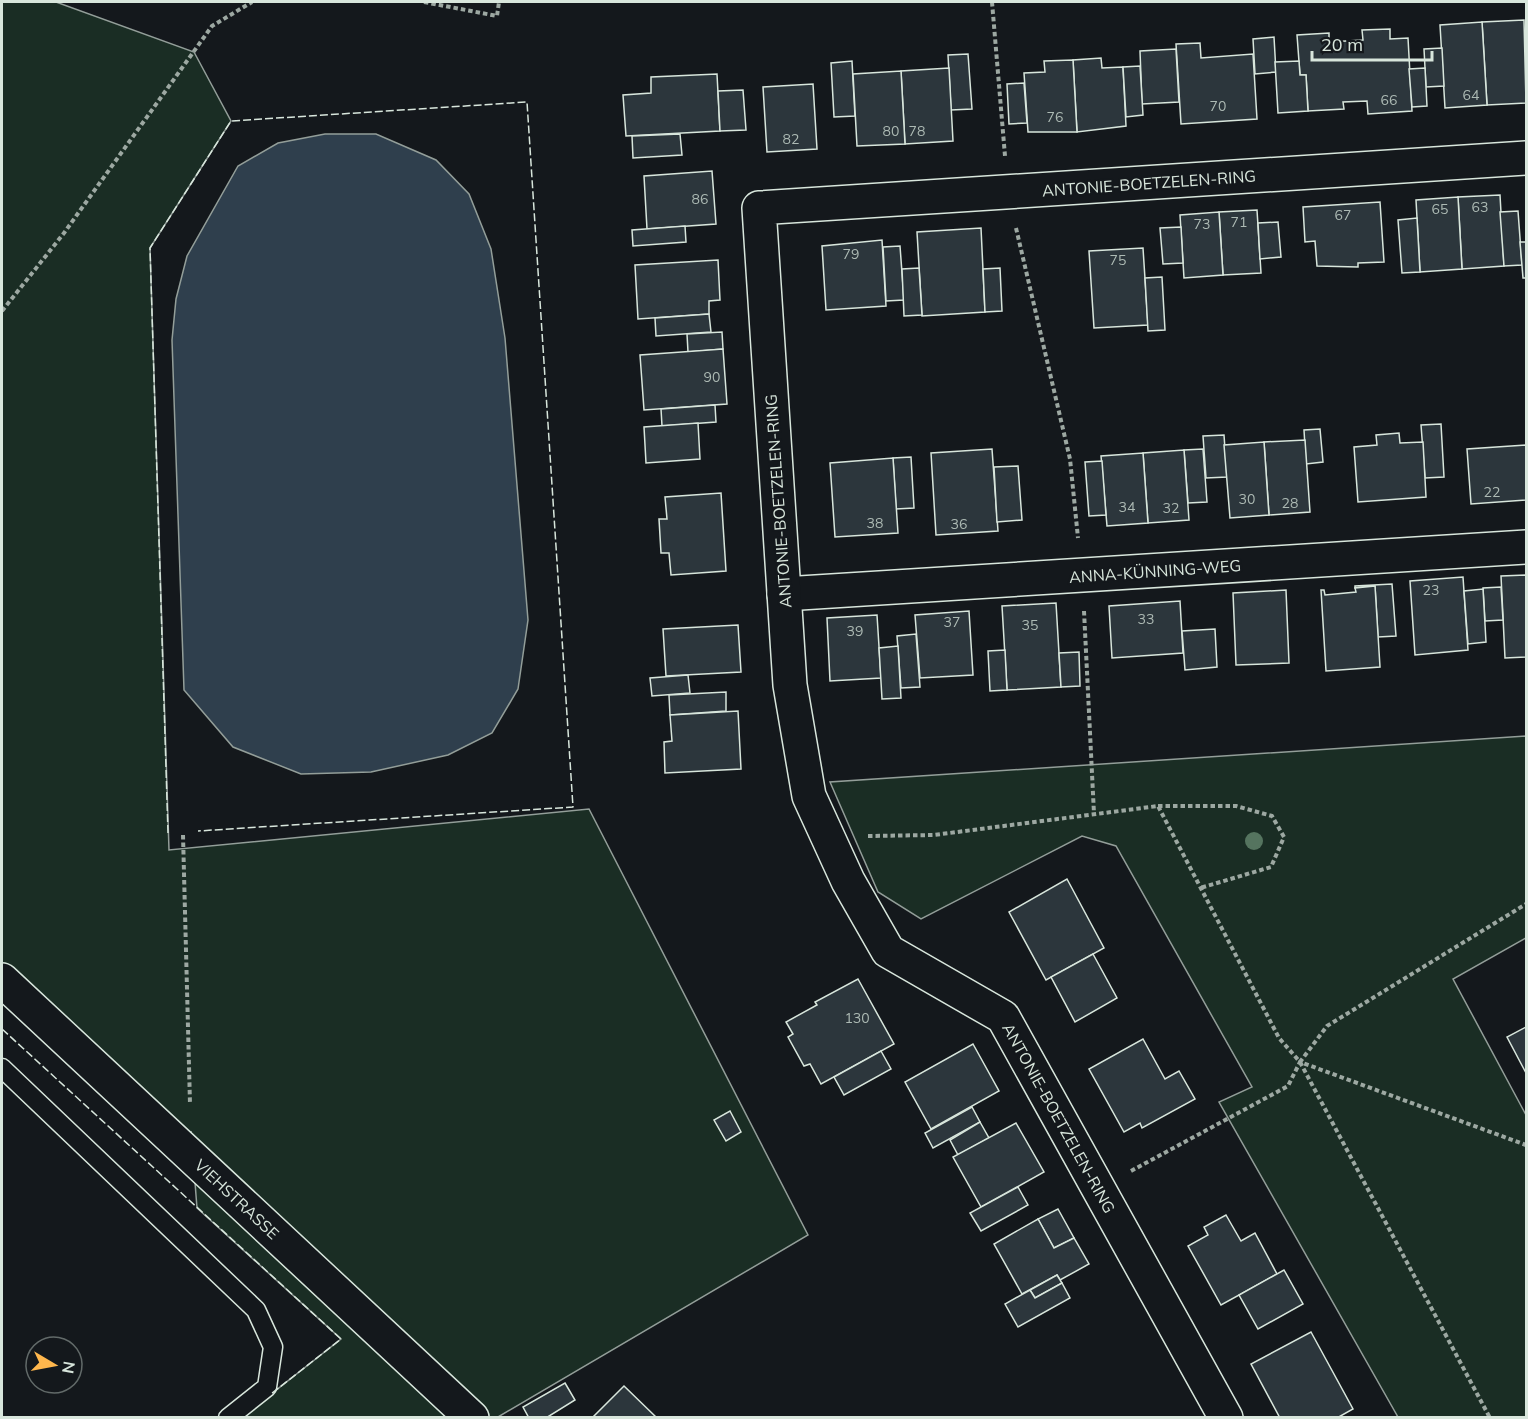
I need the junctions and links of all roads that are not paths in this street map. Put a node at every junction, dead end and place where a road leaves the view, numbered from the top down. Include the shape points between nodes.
1 (1527, 158) edge
2 (1527, 547) edge
3 (784, 594) junction
4 (2, 980) edge
5 (2, 1068) edge
6 (228, 1418) edge
7 (472, 1418) edge
8 (1226, 1418) edge

1 - 3 street, ANTONIE-BOETZELEN-RING via 759,208
2 - 3 street, ANNA-KÜNNING-WEG
3 - 8 street, ANTONIE-BOETZELEN-RING via 790,685 802,767 809,796 848,881 888,951 1003,1017
4 - 7 street, VIEHSTRASSE
5 - 6 lane via 256,1310 273,1347 267,1387

